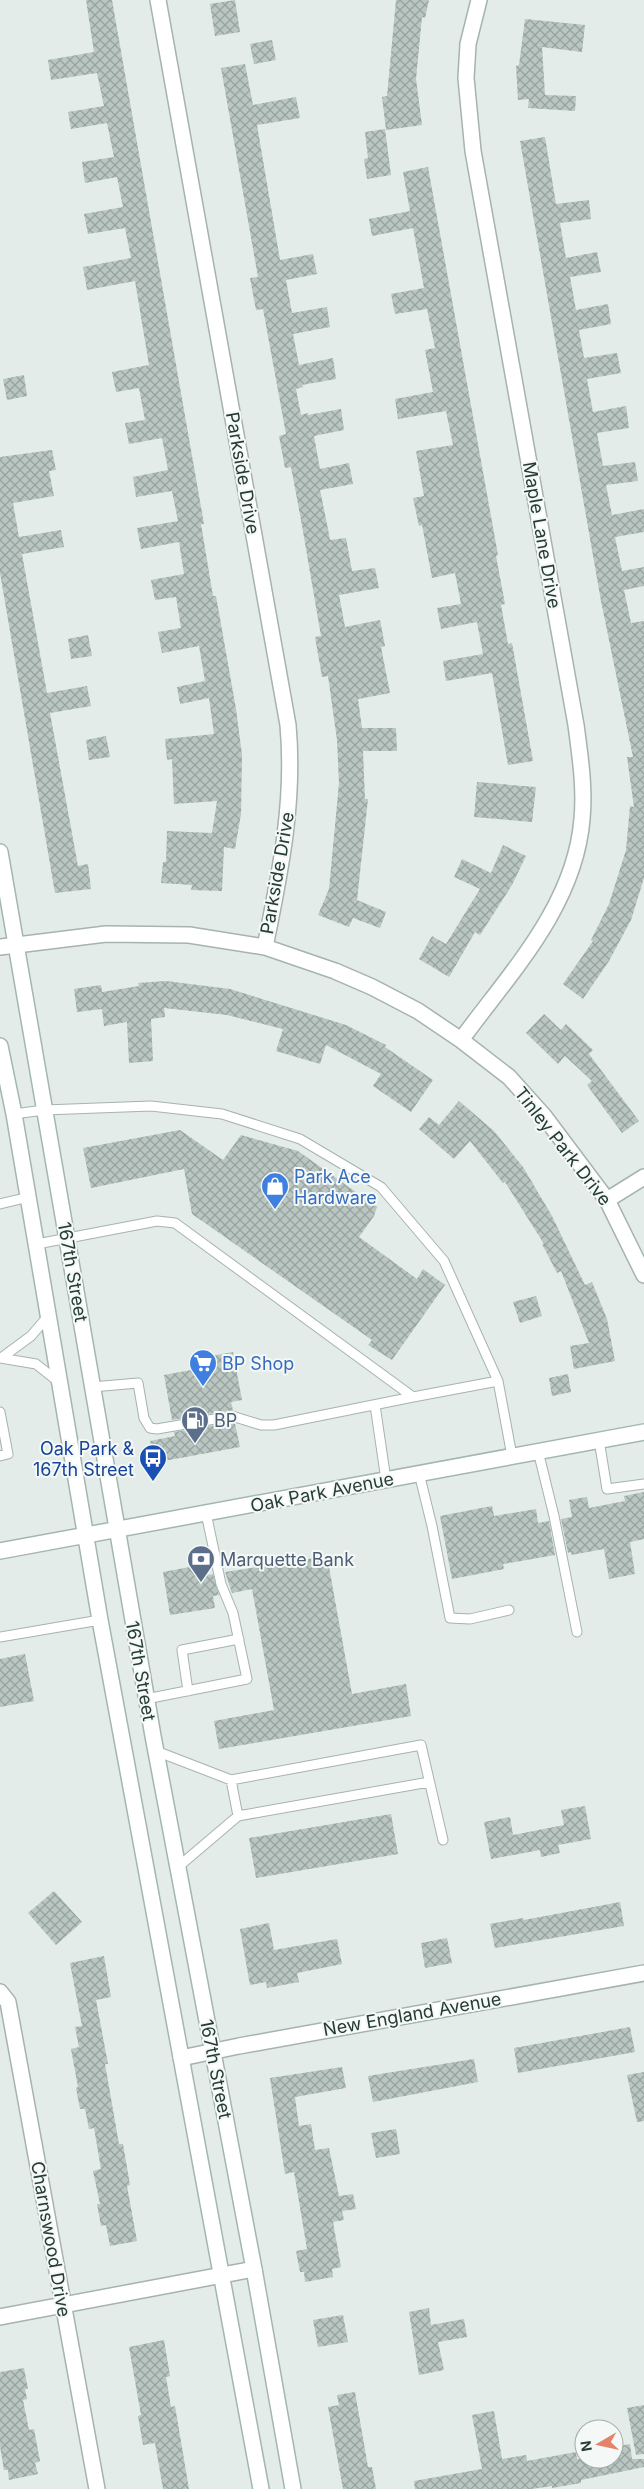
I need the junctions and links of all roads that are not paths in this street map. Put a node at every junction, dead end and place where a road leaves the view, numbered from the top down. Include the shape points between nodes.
1 (158, 0) edge
2 (479, 0) edge
3 (0, 852) edge
4 (17, 944) junction
5 (0, 947) edge
6 (265, 947) junction
7 (461, 1040) junction
8 (1, 1056) edge
9 (44, 1110) junction
10 (14, 1114) junction
11 (644, 1177) edge
12 (29, 1198) junction
13 (607, 1200) junction
14 (0, 1204) edge
15 (67, 1237) junction
16 (37, 1244) junction
17 (644, 1275) edge
18 (49, 1316) junction
19 (0, 1358) edge
20 (498, 1381) junction
21 (60, 1383) junction
22 (92, 1387) junction
23 (413, 1398) junction
24 (375, 1405) junction
25 (0, 1412) edge
26 (644, 1432) edge
27 (599, 1440) junction
28 (538, 1451) junction
29 (0, 1456) edge
30 (512, 1456) junction
31 (419, 1473) junction
32 (386, 1480) junction
33 (644, 1484) edge
34 (206, 1513) junction
35 (117, 1530) junction
36 (86, 1535) junction
37 (0, 1551) edge
38 (509, 1610) dead end
39 (100, 1620) junction
40 (577, 1632) dead end
41 (0, 1636) edge
42 (239, 1639) junction
43 (188, 1691) junction
44 (146, 1699) junction
45 (156, 1752) junction
46 (231, 1780) junction
47 (429, 1782) junction
48 (238, 1816) junction
49 (443, 1840) dead end
50 (178, 1867) junction
51 (644, 1973) edge
52 (0, 1992) edge
53 (213, 2051) junction
54 (181, 2058) junction
55 (254, 2269) junction
56 (221, 2276) junction
57 (62, 2305) junction
58 (0, 2317) edge
59 (97, 2489) edge
60 (261, 2489) edge
61 (293, 2489) edge

1 - 6 street, Parkside Drive via 288,725 287,830
2 - 7 street, Maple Lane Drive via 468,44 466,78 473,151 576,725 583,788 578,848 564,890 549,920
3 - 4 street, 167th Street
4 - 5 street, Tinley Park Drive
4 - 6 street, Tinley Park Drive via 142,933 190,935
4 - 9 street, 167th Street
6 - 7 street, Tinley Park Drive via 372,987 418,1011
7 - 13 street, Tinley Park Drive via 509,1077 538,1109
8 - 10 street, 167th Street
9 - 10 lane
9 - 15 street, 167th Street
9 - 20 lane via 151,1106 222,1114 300,1139 365,1177 381,1187 444,1261
10 - 12 street, 167th Street
11 - 13 street
12 - 14 lane
12 - 16 street, 167th Street
13 - 17 street, Tinley Park Drive
15 - 16 lane
15 - 22 street, 167th Street
15 - 23 lane via 156,1221 175,1223
16 - 18 street, 167th Street
18 - 19 lane via 31,1336
18 - 21 street, 167th Street
19 - 21 lane via 36,1364
20 - 23 lane
20 - 30 lane
21 - 36 street, 167th Street
22 - 24 lane via 138,1382 144,1418 150,1428 232,1416 261,1425 274,1425
22 - 35 street, 167th Street
23 - 24 lane
24 - 32 lane
25 - 29 lane via 8,1454
26 - 27 street, Oak Park Avenue
27 - 28 street, Oak Park Avenue
27 - 33 lane via 607,1489
28 - 30 street, Oak Park Avenue
28 - 40 lane
30 - 31 street, Oak Park Avenue
31 - 32 street, Oak Park Avenue
31 - 38 lane via 450,1618 470,1619
32 - 34 street, Oak Park Avenue
34 - 35 street, Oak Park Avenue
34 - 42 lane via 221,1584
35 - 36 street, Oak Park Avenue
35 - 44 street, 167th Street
36 - 37 street, Oak Park Avenue
36 - 39 street, 167th Street
39 - 41 lane
39 - 54 street, 167th Street
42 - 43 lane via 182,1650
42 - 43 lane via 247,1679
43 - 44 lane
44 - 45 street, 167th Street
45 - 46 lane
45 - 50 street, 167th Street
46 - 47 lane via 421,1745
46 - 48 lane
47 - 48 lane
47 - 49 lane
48 - 50 lane
50 - 53 street, 167th Street
51 - 53 street, New England Avenue
52 - 57 street, Charnswood Drive via 8,2002
53 - 54 street, New England Avenue
53 - 55 street, 167th Street
54 - 56 street, 167th Street
55 - 56 street
55 - 61 street, 167th Street
56 - 57 street
56 - 60 street, 167th Street
57 - 58 street
57 - 59 street, Charnswood Drive

